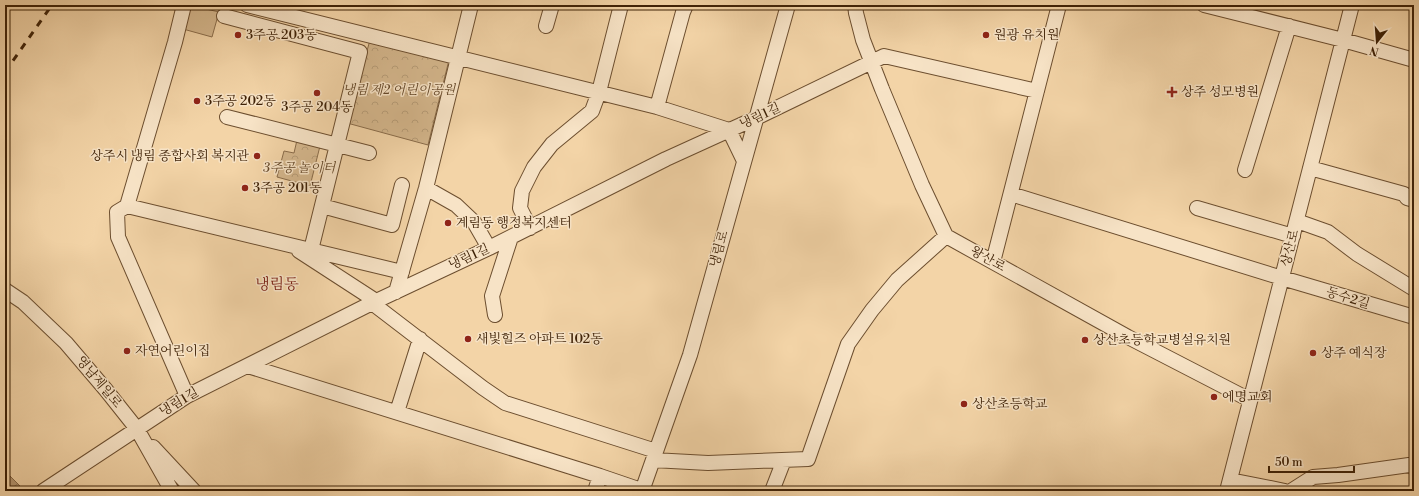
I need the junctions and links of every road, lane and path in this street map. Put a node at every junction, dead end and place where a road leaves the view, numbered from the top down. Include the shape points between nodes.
1 (184, 5) edge
2 (247, 5) edge
3 (471, 5) edge
4 (552, 5) edge
5 (620, 5) edge
6 (686, 5) edge
7 (788, 5) edge
8 (855, 5) edge
9 (1059, 5) edge
10 (1204, 5) edge
11 (1352, 5) edge
12 (292, 10) edge
13 (224, 16) dead end
14 (546, 26) dead end
15 (1289, 26) junction
16 (1343, 40) junction
17 (458, 57) junction
18 (1414, 60) edge
19 (872, 63) junction
20 (1037, 91) junction
21 (599, 92) junction
22 (657, 107) junction
23 (227, 117) dead end
24 (756, 118) junction
25 (729, 130) junction
26 (337, 145) junction
27 (369, 153) dead end
28 (744, 161) junction
29 (1310, 168) junction
30 (1245, 170) dead end
31 (402, 185) dead end
32 (426, 188) junction
33 (1010, 194) junction
34 (1414, 200) edge
35 (127, 206) junction
36 (322, 206) junction
37 (1197, 208) dead end
38 (1297, 221) junction
39 (530, 228) junction
40 (946, 236) junction
41 (1293, 236) junction
42 (511, 237) junction
43 (290, 245) junction
44 (489, 248) junction
45 (310, 250) junction
46 (993, 262) junction
47 (402, 272) junction
48 (1282, 278) junction
49 (1414, 289) edge
50 (5, 290) edge
51 (396, 292) junction
52 (374, 302) junction
53 (496, 315) dead end
54 (1414, 318) edge
55 (420, 339) junction
56 (248, 366) junction
57 (188, 396) junction
58 (1250, 400) junction
59 (397, 412) junction
60 (137, 429) junction
61 (655, 456) junction
62 (784, 460) junction
63 (1414, 467) edge
64 (600, 476) junction
65 (1229, 485) edge
66 (43, 491) edge
67 (172, 491) edge
68 (194, 491) edge
69 (595, 491) edge
70 (643, 491) edge
71 (772, 491) edge
72 (1285, 491) edge
73 (1291, 491) edge

1 - 35 street
2 - 12 street
3 - 17 street
4 - 14 street
5 - 21 street
6 - 22 street
7 - 24 street, 냉림로
8 - 19 street via 863,40
9 - 20 street
10 - 15 street
11 - 16 street, 상산로
12 - 17 street
13 - 26 street via 360,52
15 - 16 street
15 - 30 street
16 - 18 street
16 - 29 street, 상산로
17 - 21 street
17 - 32 street
19 - 20 street, 냉림1길 via 884,56
19 - 24 street, 냉림1길
19 - 40 street via 922,185
20 - 33 street
21 - 22 street
21 - 39 street via 592,111 552,144 534,167 522,191 520,208
22 - 25 street
23 - 26 street
24 - 25 street, 냉림1길
24 - 28 street, 냉림로
25 - 28 street
25 - 39 street, 냉림1길
26 - 27 street
26 - 36 street
28 - 61 street, 냉림로 via 690,355
29 - 34 street via 1404,194
29 - 38 street, 상산로
31 - 36 street via 392,225
32 - 44 street via 456,205 474,222
32 - 47 street
33 - 46 street
33 - 48 street, 동수2길
35 - 43 street
35 - 57 street via 117,212 118,237
36 - 45 street
37 - 41 street
38 - 41 street, 상산로
38 - 49 street via 1328,232 1356,254
39 - 42 street, 냉림1길
40 - 46 street, 왕산로
40 - 62 street via 897,280 848,344 808,458
41 - 48 street, 상산로
42 - 44 street, 냉림1길
42 - 53 street via 492,296
43 - 45 street
43 - 52 street
44 - 51 street, 냉림1길
45 - 47 street
46 - 58 street, 왕산로 via 1128,337
47 - 51 street
48 - 54 street, 동수2길
48 - 58 street, 상산로
50 - 60 street, 영남제일로 via 23,302 66,343
51 - 52 street, 냉림1길
52 - 55 street
52 - 56 street, 냉림1길
55 - 59 street
55 - 61 street via 505,403
56 - 57 street, 냉림1길
56 - 59 street
57 - 60 street, 냉림1길
58 - 65 street, 상산로
59 - 64 street
60 - 66 street, 냉림1길
60 - 67 street, 영남제일로
60 - 68 street
61 - 62 street via 708,463
61 - 70 street, 냉림로
62 - 71 street
63 - 73 street via 1314,477
64 - 69 street
64 - 70 street
65 - 72 street

